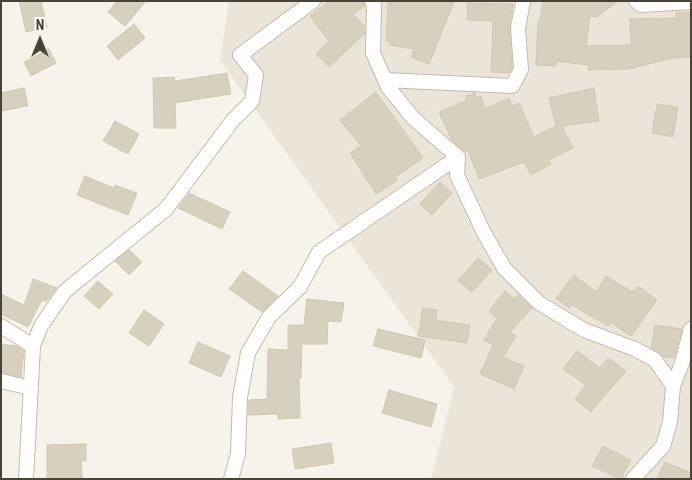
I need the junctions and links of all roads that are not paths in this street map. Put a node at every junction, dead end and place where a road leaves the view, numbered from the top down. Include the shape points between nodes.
1 (313, 1) edge
2 (372, 1) edge
3 (524, 1) edge
4 (636, 1) edge
5 (691, 2) edge
6 (385, 80) junction
7 (458, 157) junction
8 (1, 326) edge
9 (691, 330) edge
10 (33, 346) junction
11 (1, 380) edge
12 (673, 386) junction
13 (31, 388) junction
14 (26, 479) edge
15 (230, 479) edge
16 (633, 479) edge

1 - 10 street via 240,56 256,75 252,101 233,120 166,209 65,291 41,326
2 - 6 street via 373,53
3 - 6 street via 518,28 521,70 512,86
4 - 5 street via 641,5
6 - 7 street via 413,118
7 - 12 street via 457,175 504,268 539,303 584,330 655,360
7 - 15 street via 319,252 300,287 269,318 248,353 240,397 238,454
8 - 10 street
9 - 12 street
10 - 13 street
11 - 13 street
12 - 16 street via 670,422 663,446
13 - 14 street

